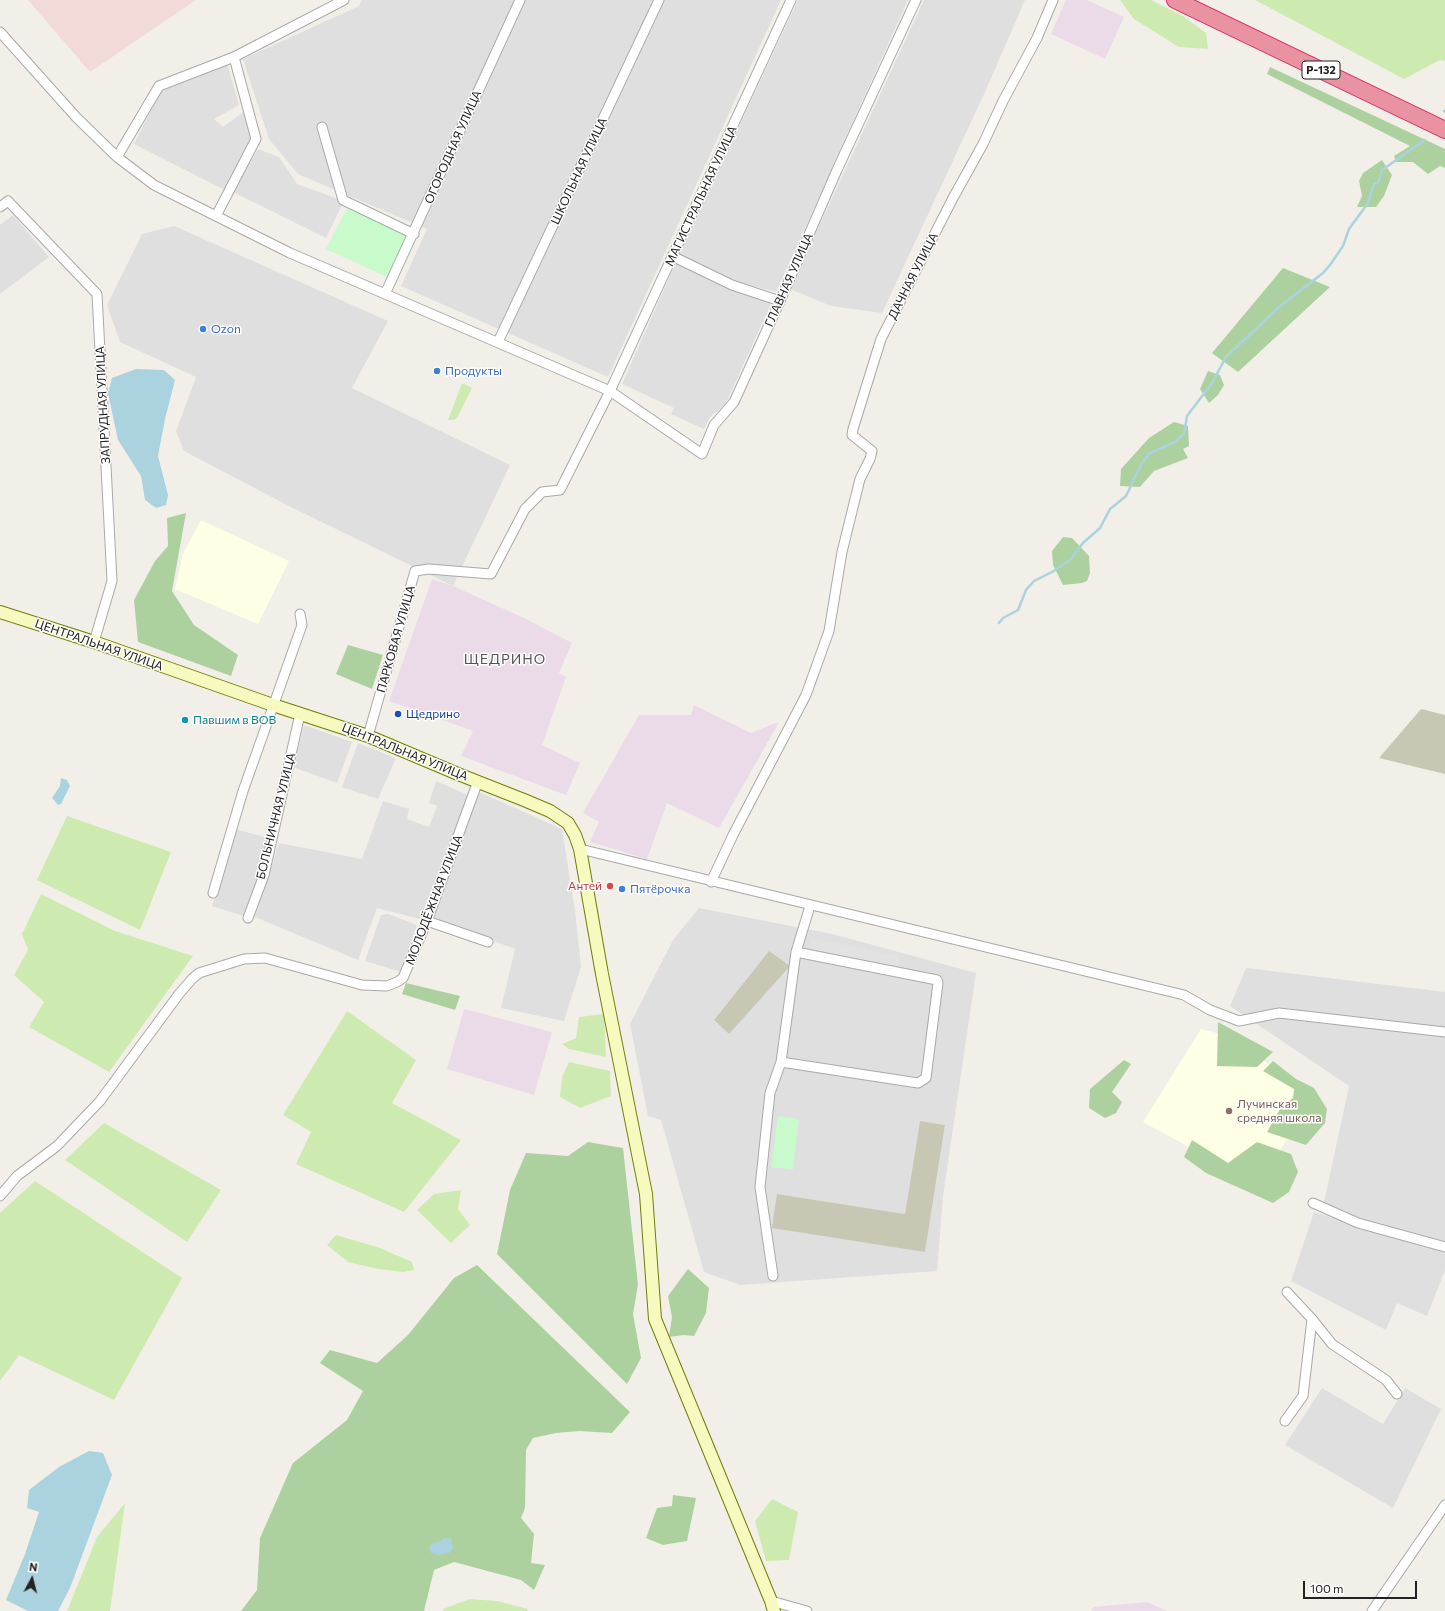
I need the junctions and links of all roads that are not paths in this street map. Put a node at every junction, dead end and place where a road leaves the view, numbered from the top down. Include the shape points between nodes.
1 (344, 0) edge
2 (520, 0) edge
3 (659, 0) edge
4 (791, 0) edge
5 (916, 0) edge
6 (1053, 0) edge
7 (1175, 0) edge
8 (0, 32) edge
9 (234, 57) junction
10 (322, 127) dead end
11 (1445, 130) edge
12 (117, 157) junction
13 (0, 207) edge
14 (216, 216) junction
15 (414, 234) junction
16 (672, 256) junction
17 (385, 294) junction
18 (780, 301) junction
19 (498, 342) junction
20 (610, 391) junction
21 (525, 509) joint
22 (0, 612) edge
23 (300, 614) dead end
24 (94, 642) junction
25 (273, 705) junction
26 (300, 714) junction
27 (368, 736) junction
28 (478, 781) junction
29 (580, 849) junction
30 (711, 882) junction
31 (212, 892) dead end
32 (810, 906) junction
33 (248, 918) dead end
34 (427, 921) junction
35 (488, 942) dead end
36 (796, 952) junction
37 (1445, 1032) edge
38 (781, 1062) junction
39 (0, 1196) edge
40 (1313, 1203) dead end
41 (1445, 1247) edge
42 (773, 1276) dead end
43 (1287, 1292) dead end
44 (1312, 1320) junction
45 (1397, 1394) dead end
46 (1285, 1421) dead end
47 (1445, 1505) edge
48 (772, 1606) edge
49 (807, 1611) edge
50 (1372, 1611) edge

1 - 9 street
2 - 15 street, ОГОРОДНАЯ УЛИЦА
3 - 19 street, ШКОЛЬНАЯ УЛИЦА
4 - 16 street, МАГИСТРАЛЬНАЯ УЛИЦА
5 - 18 street, ГЛАВНАЯ УЛИЦА
6 - 30 street, ДАЧНАЯ УЛИЦА via 1037,38 881,339 852,435 872,451 860,479 840,558 829,632 806,695
7 - 11 highway, Р-132
8 - 12 street via 76,117
9 - 12 street via 159,86
9 - 14 street via 256,139
10 - 15 street via 343,200
12 - 14 street via 154,185
13 - 24 street, ЗАПРУДНАЯ УЛИЦА via 8,201 97,294 112,581
14 - 17 street via 290,253
15 - 17 street, ОГОРОДНАЯ УЛИЦА
16 - 18 street via 732,285
16 - 20 street, МАГИСТРАЛЬНАЯ УЛИЦА
17 - 19 street
18 - 20 street, ГЛАВНАЯ УЛИЦА via 734,402 714,425 702,454
19 - 20 street
20 - 21 street, МАГИСТРАЛЬНАЯ УЛИЦА via 560,490 542,492
21 - 27 street, ПАРКОВАЯ УЛИЦА via 490,574 429,569 415,571
22 - 24 street, ЦЕНТРАЛЬНАЯ УЛИЦА
23 - 25 street via 302,625
24 - 25 street, ЦЕНТРАЛЬНАЯ УЛИЦА
25 - 26 street, ЦЕНТРАЛЬНАЯ УЛИЦА
25 - 31 street via 243,790
26 - 27 street, ЦЕНТРАЛЬНАЯ УЛИЦА
26 - 33 street, БОЛЬНИЧНАЯ УЛИЦА via 264,874
27 - 28 street, ЦЕНТРАЛЬНАЯ УЛИЦА
28 - 29 street, ЦЕНТРАЛЬНАЯ УЛИЦА via 537,805 562,819 568,823
28 - 34 street, МОЛОДЁЖНАЯ УЛИЦА
29 - 30 street
29 - 48 street, ЦЕНТРАЛЬНАЯ УЛИЦА via 646,1194 655,1319
30 - 32 street
32 - 36 street
32 - 37 street via 1184,995 1210,1010 1239,1021 1279,1013
34 - 35 street
34 - 39 street, МОЛОДЁЖНАЯ УЛИЦА via 403,978 387,986 362,985 265,958 254,958 205,970 192,978 100,1101 57,1146 17,1176
36 - 38 street
36 - 38 street via 937,980 926,1078 918,1083
38 - 42 street via 770,1093 760,1187
40 - 41 street via 1358,1223
43 - 44 street
44 - 45 street via 1332,1344 1386,1380
44 - 46 street via 1303,1396
47 - 50 street
48 - 49 street

